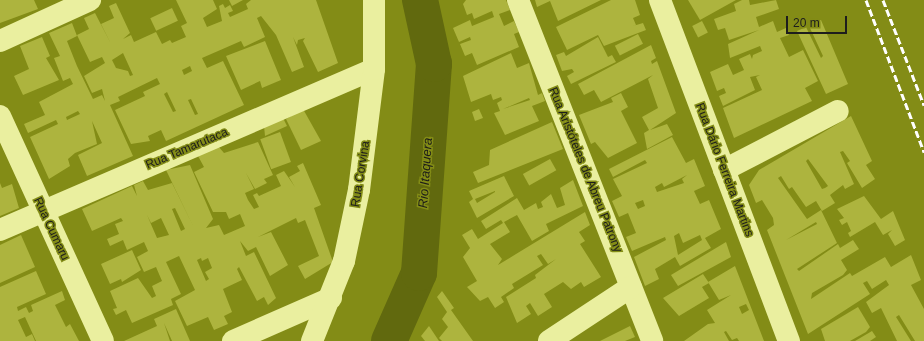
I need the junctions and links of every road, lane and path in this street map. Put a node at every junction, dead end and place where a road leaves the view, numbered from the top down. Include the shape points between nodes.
1 (90, 0) edge
2 (374, 0) edge
3 (518, 0) edge
4 (660, 0) edge
5 (0, 41) edge
6 (374, 69) junction
7 (838, 111) dead end
8 (0, 116) edge
9 (724, 170) junction
10 (43, 211) junction
11 (0, 230) edge
12 (631, 287) junction
13 (331, 298) junction
14 (103, 341) edge
15 (234, 341) edge
16 (312, 341) edge
17 (549, 341) edge
18 (652, 341) edge
19 (789, 341) edge

1 - 5 street
2 - 6 street, Rua Corvina
3 - 12 street, Rua Aristóteles de Abreu Patrony
4 - 9 street, Rua Dário Ferreira Martins
6 - 10 street, Rua Tamarutaca
6 - 13 street, Rua Corvina via 359,190 344,261
7 - 9 street
8 - 10 street, Rua Cumaru
9 - 19 street, Rua Dário Ferreira Martins
10 - 11 street, Rua Tamarutaca
10 - 14 street, Rua Cumaru
12 - 17 street
12 - 18 street, Rua Aristóteles de Abreu Patrony
13 - 15 street
13 - 16 street, Rua Corvina

